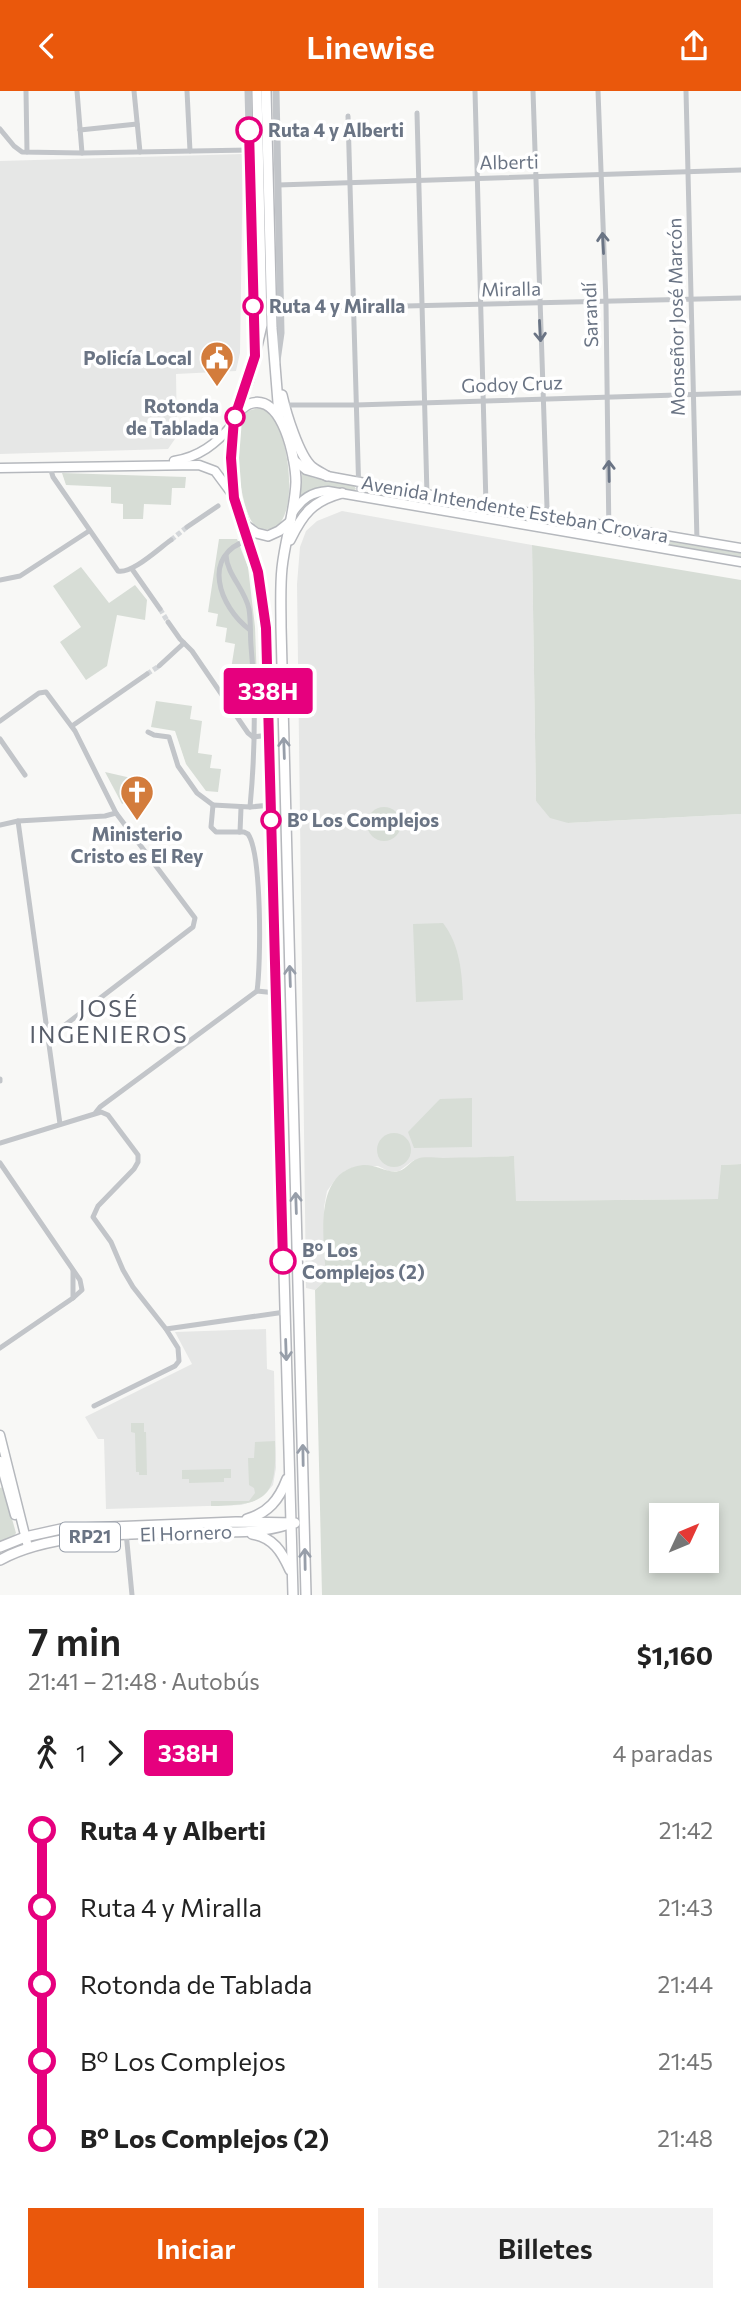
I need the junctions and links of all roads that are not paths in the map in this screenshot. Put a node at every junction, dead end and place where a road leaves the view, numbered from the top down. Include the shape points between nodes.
1 (26, 91) edge
2 (77, 91) edge
3 (134, 91) edge
4 (187, 91) edge
5 (248, 91) edge
6 (257, 91) edge
7 (267, 91) edge
8 (276, 91) edge
9 (475, 91) edge
10 (533, 91) edge
11 (598, 91) edge
12 (686, 91) edge
13 (416, 113) dead end
14 (348, 116) dead end
15 (137, 124) junction
16 (0, 129) edge
17 (80, 130) junction
18 (250, 150) junction
19 (190, 151) junction
20 (26, 152) junction
21 (140, 152) junction
22 (82, 153) junction
23 (741, 170) edge
24 (688, 173) junction
25 (600, 175) junction
26 (536, 177) junction
27 (476, 178) junction
28 (418, 181) junction
29 (350, 182) junction
30 (278, 185) junction
31 (741, 298) edge
32 (692, 300) junction
33 (606, 303) junction
34 (481, 305) junction
35 (539, 305) junction
36 (422, 307) junction
37 (281, 309) junction
38 (354, 309) junction
39 (255, 356) junction
40 (276, 368) junction
41 (741, 393) edge
42 (694, 395) junction
43 (608, 397) junction
44 (543, 398) junction
45 (484, 400) junction
46 (425, 403) junction
47 (284, 405) junction
48 (356, 405) junction
49 (236, 414) junction
50 (280, 417) junction
51 (232, 425) junction
52 (293, 459) junction
53 (157, 464) junction
54 (50, 467) junction
55 (0, 468) edge
56 (327, 476) junction
57 (358, 481) junction
58 (342, 493) junction
59 (427, 495) junction
60 (359, 496) junction
61 (234, 498) junction
62 (486, 505) junction
63 (218, 506) dead end
64 (546, 516) junction
65 (292, 523) junction
66 (245, 525) junction
67 (187, 527) tunnel mouth
68 (611, 527) junction
69 (542, 528) junction
70 (89, 531) junction
71 (610, 539) junction
72 (171, 540) tunnel mouth
73 (249, 540) junction
74 (697, 541) junction
75 (741, 548) edge
76 (226, 555) junction
77 (741, 562) edge
78 (132, 569) junction
79 (0, 580) edge
80 (160, 609) tunnel mouth
81 (168, 622) tunnel mouth
82 (250, 630) junction
83 (184, 643) junction
84 (159, 666) tunnel mouth
85 (253, 669) junction
86 (147, 674) tunnel mouth
87 (223, 695) junction
88 (0, 721) edge
89 (72, 726) junction
90 (148, 732) dead end
91 (269, 735) junction
92 (253, 737) junction
93 (0, 739) edge
94 (25, 775) dead end
95 (213, 805) junction
96 (271, 805) junction
97 (250, 807) junction
98 (241, 808) junction
99 (116, 813) junction
100 (18, 821) junction
101 (0, 825) edge
102 (240, 832) junction
103 (257, 991) junction
104 (276, 993) junction
105 (48, 1038) junction
106 (96, 1112) junction
107 (60, 1124) junction
108 (0, 1143) edge
109 (0, 1163) edge
110 (285, 1313) junction
111 (166, 1329) junction
112 (0, 1348) edge
113 (94, 1406) dead end
114 (0, 1435) edge
115 (0, 1461) edge
116 (289, 1475) junction
117 (6, 1483) edge
118 (291, 1523) junction
119 (304, 1523) junction
120 (236, 1527) junction
121 (125, 1531) junction
122 (26, 1542) junction
123 (0, 1548) edge
124 (0, 1560) edge
125 (292, 1577) junction
126 (132, 1595) edge
127 (293, 1595) edge
128 (306, 1595) edge

1 - 20 street
2 - 17 street
3 - 15 street
4 - 19 street
5 - 18 street
6 - 39 main road via 262,325
7 - 40 main road
8 - 30 street
9 - 27 street
10 - 26 street
11 - 25 street, Sarandí
12 - 24 street, Monseñor José Marcón
13 - 28 street
14 - 29 street
15 - 17 street
15 - 21 street
16 - 20 street via 18,150
17 - 22 street
18 - 19 street
18 - 39 street
19 - 21 street
20 - 22 street
21 - 22 street
23 - 24 street, Alberti
24 - 25 street, Alberti
24 - 32 street, Monseñor José Marcón
25 - 26 street, Alberti
33 -> 25 street, Sarandí
26 - 27 street, Alberti
26 - 35 street
27 - 28 street, Alberti
27 - 34 street
28 - 29 street, Alberti
28 - 36 street
29 - 30 street, Alberti
29 - 38 street
30 - 37 street
31 - 32 street, Miralla
32 - 33 street, Miralla
32 - 42 street, Monseñor José Marcón
33 - 35 street, Miralla
33 - 43 street, Sarandí
34 - 35 street, Miralla
34 - 36 street, Miralla
34 - 45 street
35 -> 44 street
36 - 38 street, Miralla
36 - 46 street
37 - 38 street, Miralla
37 - 40 street
38 - 48 street
39 - 49 main road
40 - 47 main road
40 - 50 main road
41 - 42 street, Godoy Cruz
42 - 43 street, Godoy Cruz
42 - 74 street, Monseñor José Marcón
43 - 44 street, Godoy Cruz
68 -> 43 street, Sarandí
44 - 45 street, Godoy Cruz
44 - 64 street
45 - 46 street, Godoy Cruz
45 - 62 street
46 - 48 street, Godoy Cruz
46 - 59 street
47 - 48 street, Godoy Cruz
47 - 56 main road via 309,463
48 - 57 street
49 - 50 main road via 249,404 261,403
49 - 51 main road
50 - 52 main road
51 - 53 main road via 213,445 192,457
51 - 61 main road
52 - 56 main road, Avenida Intendente Esteban Crovara via 306,470
52 - 65 main road
53 - 54 main road
53 - 61 main road via 210,468
54 - 55 main road
54 - 70 street
56 - 57 main road, Avenida Intendente Esteban Crovara
57 - 59 main road, Avenida Intendente Esteban Crovara
57 - 60 street
58 - 60 main road, Avenida Intendente Esteban Crovara
58 - 65 main road via 320,500
58 - 65 main road, Avenida Intendente Esteban Crovara via 314,492 301,502
59 - 62 main road, Avenida Intendente Esteban Crovara
60 - 69 main road, Avenida Intendente Esteban Crovara
61 - 66 main road
62 - 64 main road, Avenida Intendente Esteban Crovara
63 - 67 street
64 - 68 main road, Avenida Intendente Esteban Crovara
64 - 69 street
65 - 66 main road via 268,535
119 -> 65 main road via 281,627 281,584
66 - 73 main road
68 - 71 street, Sarandí
68 - 74 main road, Avenida Intendente Esteban Crovara
69 - 71 main road, Avenida Intendente Esteban Crovara
70 - 78 street via 115,569
70 - 79 street via 20,576
71 - 77 main road, Avenida Intendente Esteban Crovara
72 - 78 street
73 - 76 street
73 - 91 main road via 265,608
74 - 75 main road, Avenida Intendente Esteban Crovara
76 - 82 street via 248,606
76 - 82 street via 219,574 222,594 233,615
78 - 80 street
81 - 83 street
82 - 85 street
83 - 84 street
83 - 87 street
85 - 87 street
85 - 92 street
86 - 89 street
87 - 92 street
88 - 89 street via 43,691
89 - 99 street
90 - 95 street via 169,737 177,766 197,793
91 - 92 street
91 - 96 main road
92 - 97 street
93 - 94 street
95 - 98 street
95 - 102 street via 212,830
96 - 97 street
96 - 104 main road
97 - 98 street
98 - 102 street
99 - 100 street
99 - 105 street via 194,915 194,925
100 - 101 street
100 - 105 street
102 - 103 street via 251,838 257,864
103 - 104 street
103 - 106 street
104 - 110 main road
105 - 107 street
106 - 107 street
106 - 111 street via 108,1115 139,1158 93,1217 133,1287
107 - 108 street
109 - 112 street via 73,1270 73,1298
110 - 111 street
110 -> 116 main road
111 - 113 street via 180,1352 175,1366
114 - 117 main road
115 - 117 main road
116 - 118 main road
116 - 120 main road via 271,1507
117 - 122 main road
118 - 119 main road, El Hornero / RP21
118 - 120 main road, El Hornero / RP21
118 - 125 main road
128 -> 119 main road
120 - 121 main road, El Hornero / RP21
120 - 125 main road via 273,1542
121 - 122 main road, El Hornero / RP21
121 - 126 street
122 - 123 main road, El Hornero / RP21
122 - 124 main road, El Hornero / RP21
125 - 127 main road

